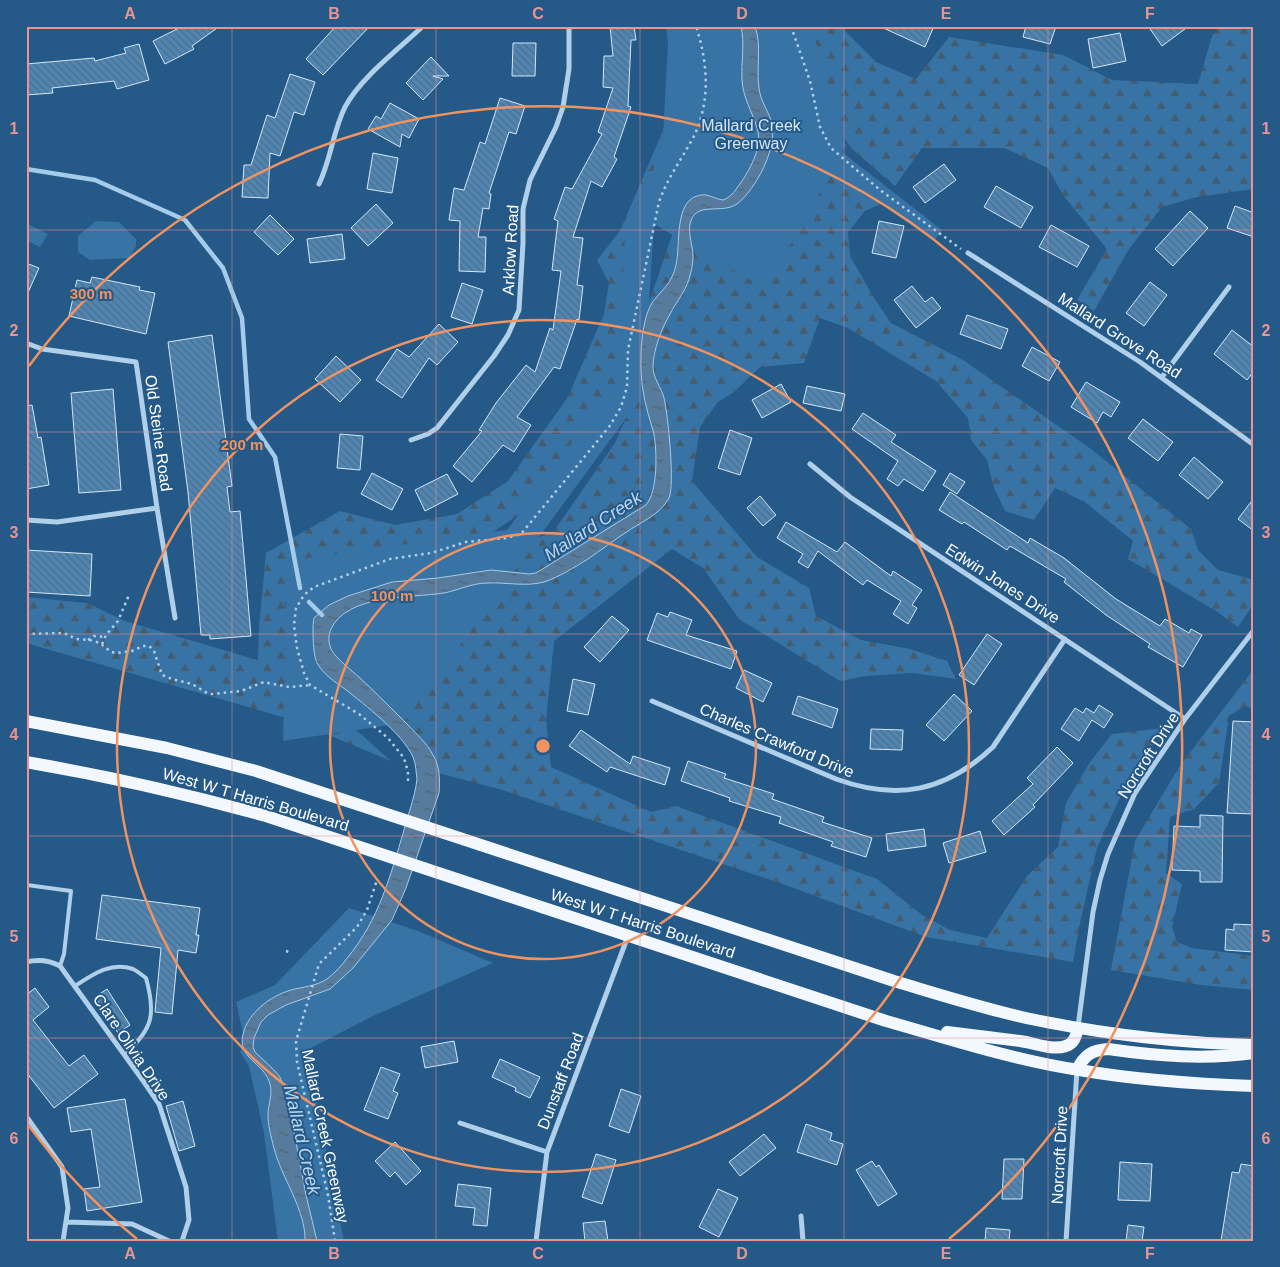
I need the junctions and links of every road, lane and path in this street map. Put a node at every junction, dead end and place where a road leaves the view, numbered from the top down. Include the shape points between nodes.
1 (423, 26) edge
2 (569, 26) edge
3 (696, 26) edge
4 (791, 26) edge
5 (319, 184) dead end
6 (968, 253) joint
7 (1229, 287) dead end
8 (26, 343) edge
9 (1162, 377) junction
10 (411, 440) dead end
11 (1254, 445) edge
12 (810, 464) dead end
13 (157, 508) junction
14 (26, 520) edge
15 (129, 595) dead end
16 (175, 618) dead end
17 (1254, 630) edge
18 (26, 634) edge
19 (105, 637) junction
20 (1064, 639) junction
21 (88, 640) junction
22 (1247, 640) junction
23 (102, 644) junction
24 (1254, 645) edge
25 (310, 685) junction
26 (652, 701) dead end
27 (1185, 719) junction
28 (26, 721) edge
29 (26, 762) edge
30 (408, 781) dead end
31 (376, 880) dead end
32 (26, 889) edge
33 (628, 936) junction
34 (286, 951) dead end
35 (292, 953) dead end
36 (26, 962) edge
37 (60, 966) junction
38 (75, 986) junction
39 (1078, 1028) junction
40 (915, 1029) junction
41 (1254, 1045) edge
42 (1254, 1053) edge
43 (124, 1054) junction
44 (1077, 1070) junction
45 (1254, 1086) edge
46 (26, 1116) edge
47 (460, 1123) dead end
48 (547, 1152) junction
49 (800, 1216) dead end
50 (66, 1222) junction
51 (63, 1241) edge
52 (169, 1241) edge
53 (182, 1241) edge
54 (335, 1241) edge
55 (536, 1241) edge
56 (803, 1241) edge
57 (1066, 1241) edge

1 - 5 street via 353,94 340,121 330,160
2 - 10 street, Arklow Road via 569,69 563,108 530,180 523,209 519,310 494,356 438,428
3 - 25 path via 706,66 704,101 692,138 659,202 628,350 627,387 621,407 520,534 390,559 321,583 304,595 296,608 294,625 302,665
4 - 6 path via 810,81 820,127 832,148 880,190
6 - 9 street, Mallard Grove Road
7 - 9 street
8 - 13 street, Old Steine Road via 42,349 136,362
9 - 11 street, Mallard Grove Road
12 - 20 street, Edwin Jones Drive via 850,497
13 - 14 street via 57,522
13 - 16 street, Old Steine Road
15 - 19 path via 118,621
17 - 22 street, Norcroft Drive
18 - 21 path via 64,633
19 - 21 path via 94,636
19 - 23 path
20 - 26 street, Charles Crawford Drive via 993,747 958,774 928,786 905,790 858,787
20 - 27 street, Edwin Jones Drive
21 - 23 path
22 - 24 street
22 - 27 street, Norcroft Drive
23 - 25 path via 117,653 151,646 162,674 192,684 209,694 240,691 264,682
25 - 30 path via 369,721 388,738 404,758
27 - 39 street, Norcroft Drive via 1135,793 1108,854 1093,912
28 - 39 main road, West W T Harris Boulevard via 167,748 256,771 894,981 1017,1015
29 - 33 main road, West W T Harris Boulevard via 115,778 266,816
31 - 54 path, Mallard Creek Greenway via 357,927 320,961 295,1048
32 - 37 lane via 27,885 71,891
33 - 40 main road, West W T Harris Boulevard
33 - 48 street, Dunstaff Road
34 - 35 path
36 - 37 street via 50,960
37 - 38 street, Clare Olivia Drive
38 - 43 street, Clare Olivia Drive
38 - 43 lane via 111,967 132,969 146,978 152,998 150,1023 141,1040
39 - 40 main road via 1072,1043 1054,1048 985,1036
39 - 41 main road, West W T Harris Boulevard via 1142,1037
40 - 44 main road, West W T Harris Boulevard
42 - 44 main road via 1224,1057 1173,1056 1108,1049 1087,1055
43 - 53 street, Clare Olivia Drive via 159,1104 186,1187 189,1220
44 - 45 main road, West W T Harris Boulevard via 1176,1082
44 - 57 street, Norcroft Drive
46 - 50 street via 62,1167 68,1208
47 - 48 street
48 - 55 street, Dunstaff Road
49 - 56 street
50 - 51 street
50 - 52 street via 132,1224

